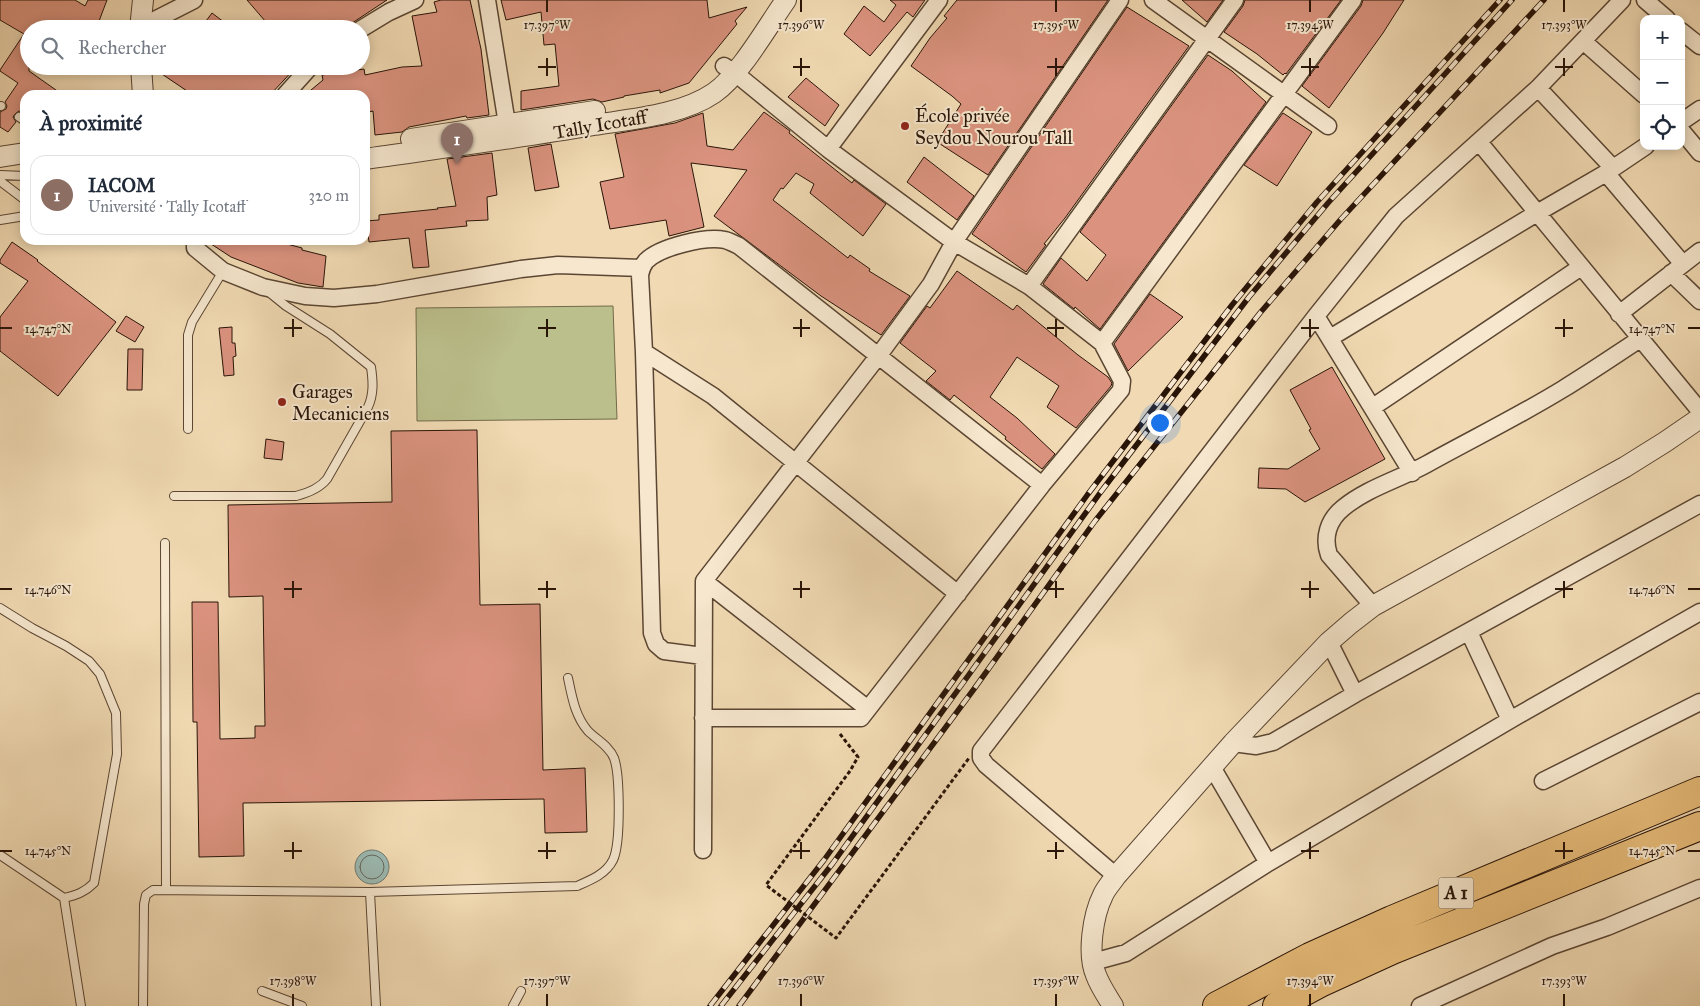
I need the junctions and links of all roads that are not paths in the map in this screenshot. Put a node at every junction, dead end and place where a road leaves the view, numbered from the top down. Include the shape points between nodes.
1 (143, 0) edge
2 (194, 0) edge
3 (414, 0) edge
4 (487, 0) edge
5 (769, 0) edge
6 (786, 0) edge
7 (939, 0) edge
8 (1120, 0) edge
9 (1153, 0) edge
10 (1235, 0) edge
11 (1353, 0) edge
12 (1622, 0) edge
13 (1645, 0) edge
14 (1662, 15) edge
15 (141, 20) edge
16 (155, 20) edge
17 (370, 24) edge
18 (1685, 33) edge
19 (1206, 39) junction
20 (1583, 40) junction
21 (1700, 46) edge
22 (729, 69) junction
23 (142, 75) edge
24 (303, 75) edge
25 (1538, 88) junction
26 (143, 90) edge
27 (289, 90) edge
28 (1640, 91) edge
29 (1284, 94) junction
30 (1700, 109) edge
31 (1685, 119) edge
32 (507, 124) junction
33 (1328, 126) dead end
34 (1685, 135) edge
35 (20, 142) edge
36 (1479, 142) junction
37 (0, 145) edge
38 (370, 145) edge
39 (828, 149) junction
40 (1640, 150) edge
41 (20, 154) edge
42 (1700, 154) edge
43 (0, 157) edge
44 (370, 158) edge
45 (1609, 171) junction
46 (0, 175) edge
47 (20, 176) edge
48 (0, 181) edge
49 (20, 196) edge
50 (1537, 213) junction
51 (20, 217) edge
52 (0, 220) edge
53 (954, 242) junction
54 (195, 245) edge
55 (1700, 251) edge
56 (1581, 267) junction
57 (641, 268) junction
58 (1677, 268) junction
59 (223, 271) junction
60 (1029, 286) junction
61 (262, 287) junction
62 (1700, 301) edge
63 (1619, 314) junction
64 (1316, 316) junction
65 (1330, 338) junction
66 (1640, 339) junction
67 (1102, 343) junction
68 (644, 352) junction
69 (879, 355) junction
70 (1373, 407) junction
71 (1700, 412) edge
72 (1700, 418) edge
73 (188, 429) dead end
74 (796, 463) junction
75 (1412, 473) junction
76 (1042, 485) junction
77 (174, 496) dead end
78 (1700, 504) edge
79 (165, 543) dead end
80 (704, 581) junction
81 (958, 594) junction
82 (1373, 606) junction
83 (0, 608) edge
84 (1700, 612) edge
85 (1469, 632) junction
86 (1329, 642) junction
87 (703, 656) junction
88 (568, 678) dead end
89 (1355, 694) junction
90 (1700, 702) edge
91 (868, 709) junction
92 (703, 718) junction
93 (1510, 720) junction
94 (1233, 743) junction
95 (1212, 767) junction
96 (1543, 782) dead end
97 (1700, 791) edge
98 (1700, 826) edge
99 (703, 850) dead end
100 (0, 855) edge
101 (1268, 863) junction
102 (1116, 876) junction
103 (1700, 888) edge
104 (166, 889) junction
105 (370, 892) junction
106 (64, 898) junction
107 (1093, 962) junction
108 (262, 991) dead end
109 (521, 991) dead end
110 (81, 1006) edge
111 (143, 1006) edge
112 (302, 1006) edge
113 (376, 1006) edge
114 (513, 1006) edge
115 (1112, 1006) edge
116 (1217, 1006) edge
117 (1276, 1006) edge
118 (1420, 1006) edge

1 - 15 street
2 - 16 street
3 - 17 street
4 - 32 street
5 - 22 street, Tally Icotaff
6 - 22 street, Tally Icotaff
7 - 39 street
8 - 53 street
9 - 19 street
10 - 19 street
11 - 29 street
12 - 20 street
13 - 14 street
18 - 21 street
19 - 29 street
19 - 60 street
20 - 25 street
20 - 28 street
22 - 32 street, Tally Icotaff via 682,94 655,102
22 - 39 street
22 - 44 street, Tally Icotaff via 714,93 663,113
23 - 26 street
24 - 27 street
25 - 36 street
25 - 45 street
29 - 33 street
29 - 67 street
30 - 31 street
32 - 38 street, Tally Icotaff
34 - 42 street
35 - 37 street
36 - 50 street
36 - 64 street via 1396,216
39 - 53 street
40 - 45 street
41 - 43 street
45 - 50 street
45 - 58 street
46 - 47 lane
48 - 49 lane
50 - 56 street
50 - 65 street
51 - 52 lane
53 - 60 street
53 - 69 street via 931,284
54 - 59 street
55 - 58 street
56 - 63 street
56 - 70 street
57 - 61 street via 558,265 334,298
57 - 68 street
57 - 69 street via 660,252 683,244 724,240 751,254
58 - 62 street
58 - 63 street
59 - 61 street
59 - 73 lane via 192,322 188,335
60 - 67 street
61 - 77 lane via 371,367 372,400 327,479 311,491 296,496
63 - 66 street
64 - 65 street
64 - 102 street via 981,751 986,765
65 - 70 street
66 - 71 street
66 - 75 street via 1562,389
67 - 76 street via 1122,381 1121,390
68 - 74 street via 713,396
68 - 87 street via 652,633 656,644 664,651
69 - 74 street
69 - 76 street
70 - 75 street
72 - 82 street via 1625,467
74 - 80 street
74 - 81 street
75 - 82 street via 1342,508 1327,532 1329,556
76 - 81 street
78 - 85 street
79 - 104 lane
80 - 87 street
80 - 91 street
81 - 91 street
82 - 86 street
83 - 106 lane via 89,661 100,674 116,713 117,754 94,883 76,896
84 - 93 street
85 - 89 street
85 - 93 street
86 - 89 street
86 - 94 street
87 - 92 street
88 - 105 lane via 580,720 608,748 617,766 618,843 614,859 604,872 577,886
89 - 94 street via 1273,742 1256,746
90 - 96 street
91 - 92 street via 860,718
92 - 99 street
93 - 101 street
94 - 95 street
95 - 101 street
95 - 102 street
97 - 116 highway, A 1 via 1392,920 1310,957
98 - 117 highway, A 1 via 1392,950
100 - 106 lane
101 - 107 street via 1126,953
102 - 107 street via 1097,909
103 - 118 street via 1552,946
104 - 105 lane
104 - 111 lane via 153,890 146,895 144,904
105 - 113 lane
106 - 110 lane
107 - 115 street via 1095,974
108 - 112 lane
109 - 114 lane

